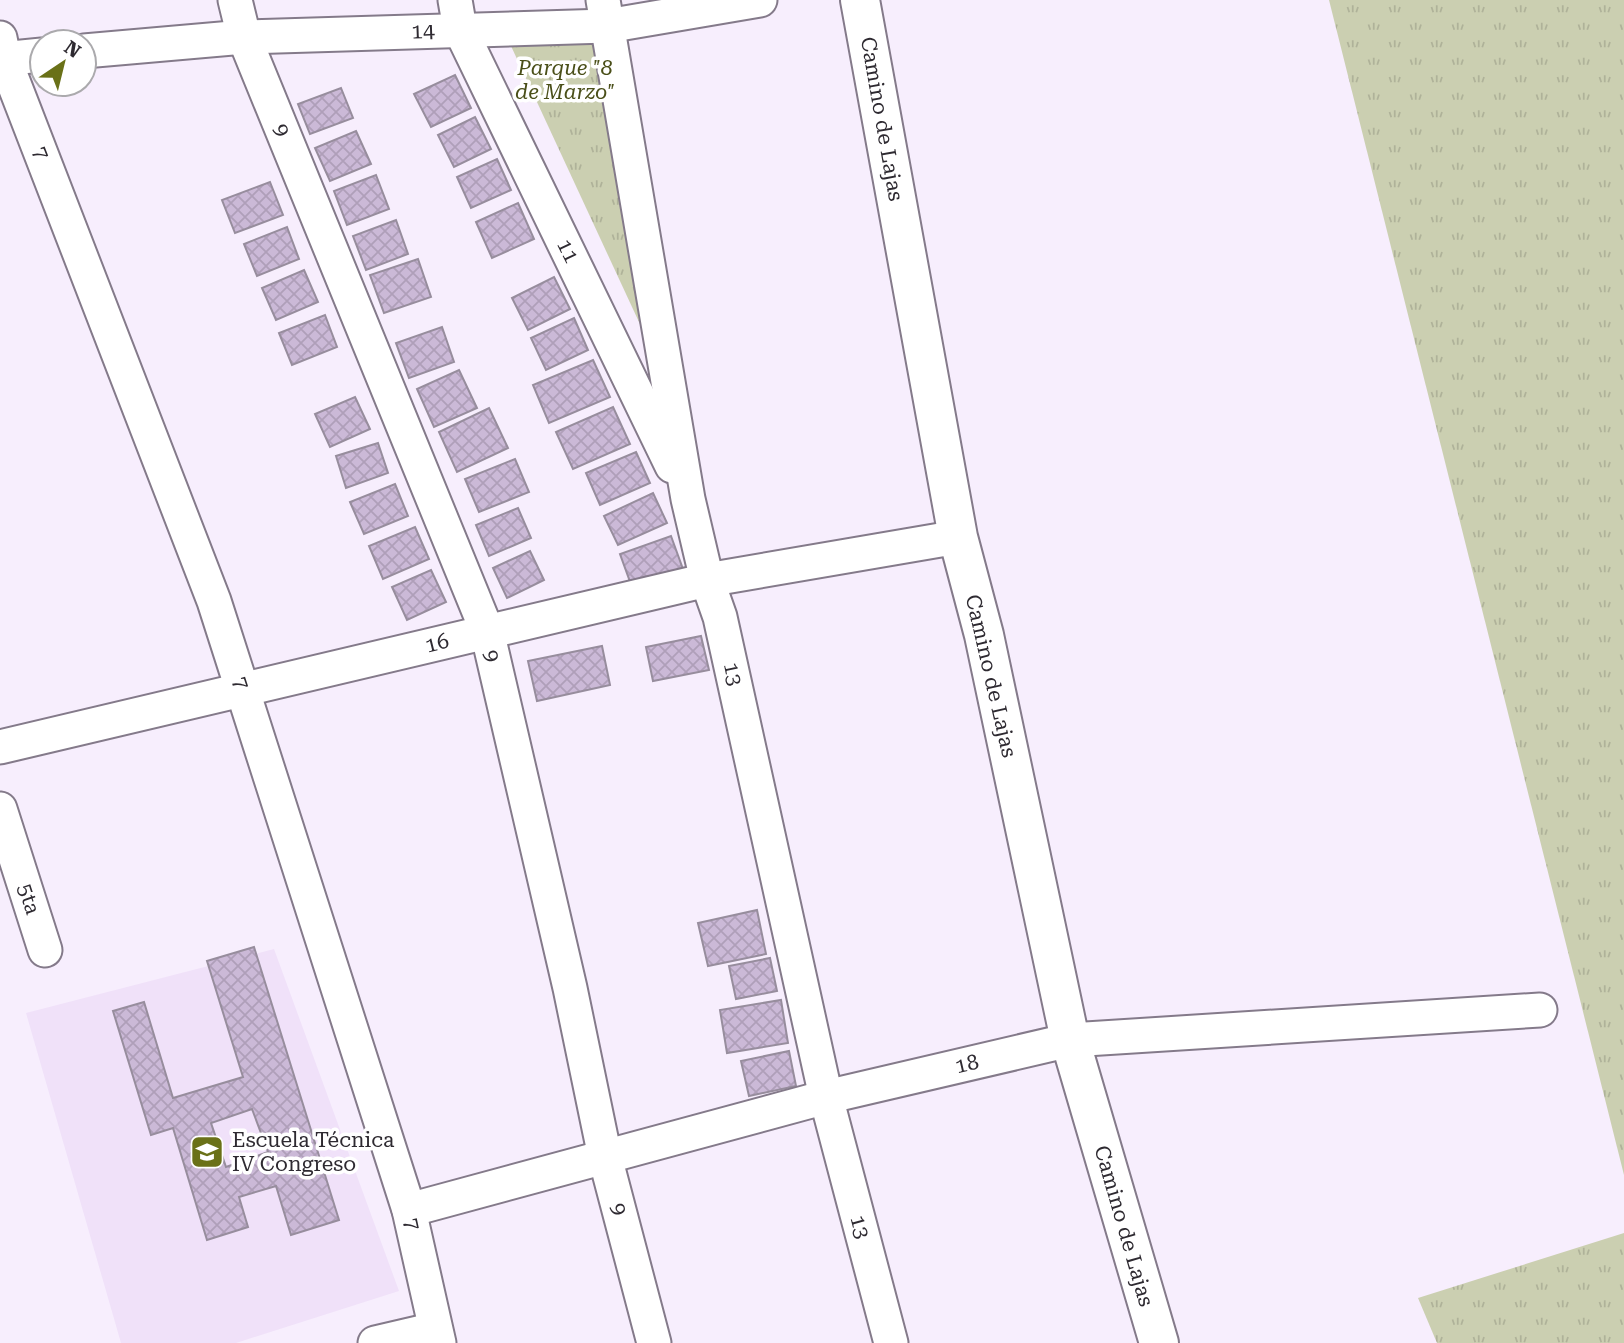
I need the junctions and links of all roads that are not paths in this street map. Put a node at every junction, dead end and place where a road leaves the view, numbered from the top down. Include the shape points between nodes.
1 (235, 0) edge
2 (761, 0) edge
3 (860, 0) edge
4 (605, 13) edge
5 (458, 15) edge
6 (244, 37) junction
7 (98, 50) edge
8 (1, 52) edge
9 (28, 54) edge
10 (688, 499) junction
11 (958, 537) junction
12 (707, 580) junction
13 (487, 631) junction
14 (244, 690) junction
15 (0, 747) edge
16 (0, 809) edge
17 (45, 950) dead end
18 (1540, 1010) dead end
19 (1070, 1040) junction
20 (825, 1097) junction
21 (605, 1157) junction
22 (409, 1210) junction
23 (437, 1336) edge
24 (375, 1343) edge
25 (654, 1343) edge
26 (891, 1343) edge
27 (1159, 1343) edge

1 - 6 street, 9
2 - 4 street, 14
3 - 11 street, Camino de Lajas
4 - 5 street, 14
4 - 10 street, 13
5 - 6 street, 14
5 - 10 street, 11
6 - 7 street, 14
6 - 13 street, 9
8 - 9 street
8 - 14 street, 7 via 209,588
10 - 12 street, 13
11 - 12 street, 16
11 - 19 street, Camino de Lajas via 984,635
12 - 13 street, 16
12 - 20 street, 13 via 720,617
13 - 14 street, 16
13 - 21 street, 9
14 - 15 street, 16
14 - 22 street, 7
16 - 17 street, 5ta
18 - 19 street, 18
19 - 20 street, 18
19 - 27 street, Camino de Lajas
20 - 21 street, 18
20 - 26 street, 13
21 - 22 street, 18
21 - 25 street, 9
22 - 23 street, 7
23 - 24 street

